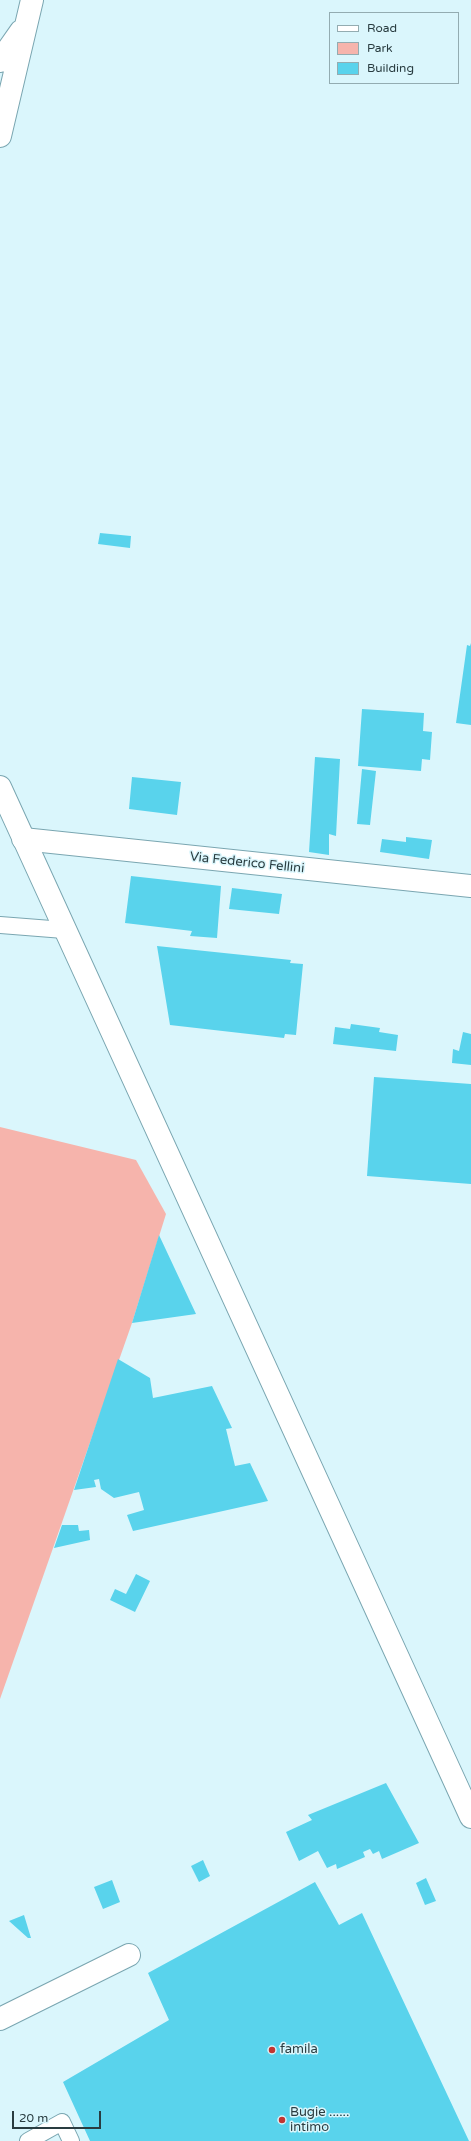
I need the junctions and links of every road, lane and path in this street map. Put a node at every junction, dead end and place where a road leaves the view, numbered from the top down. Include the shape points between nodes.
1 (32, 0) edge
2 (28, 22) junction
3 (0, 61) edge
4 (0, 136) edge
5 (0, 787) edge
6 (23, 839) junction
7 (471, 886) edge
8 (0, 925) edge
9 (64, 930) junction
10 (471, 1817) edge
11 (129, 1955) dead end
12 (0, 2019) edge
13 (28, 2141) edge
14 (71, 2141) edge

1 - 2 main road
2 - 3 main road
2 - 4 main road
5 - 6 main road
6 - 7 main road, Via Federico Fellini
6 - 9 main road
8 - 9 lane
9 - 10 main road
11 - 12 main road
13 - 14 lane via 62,2122

